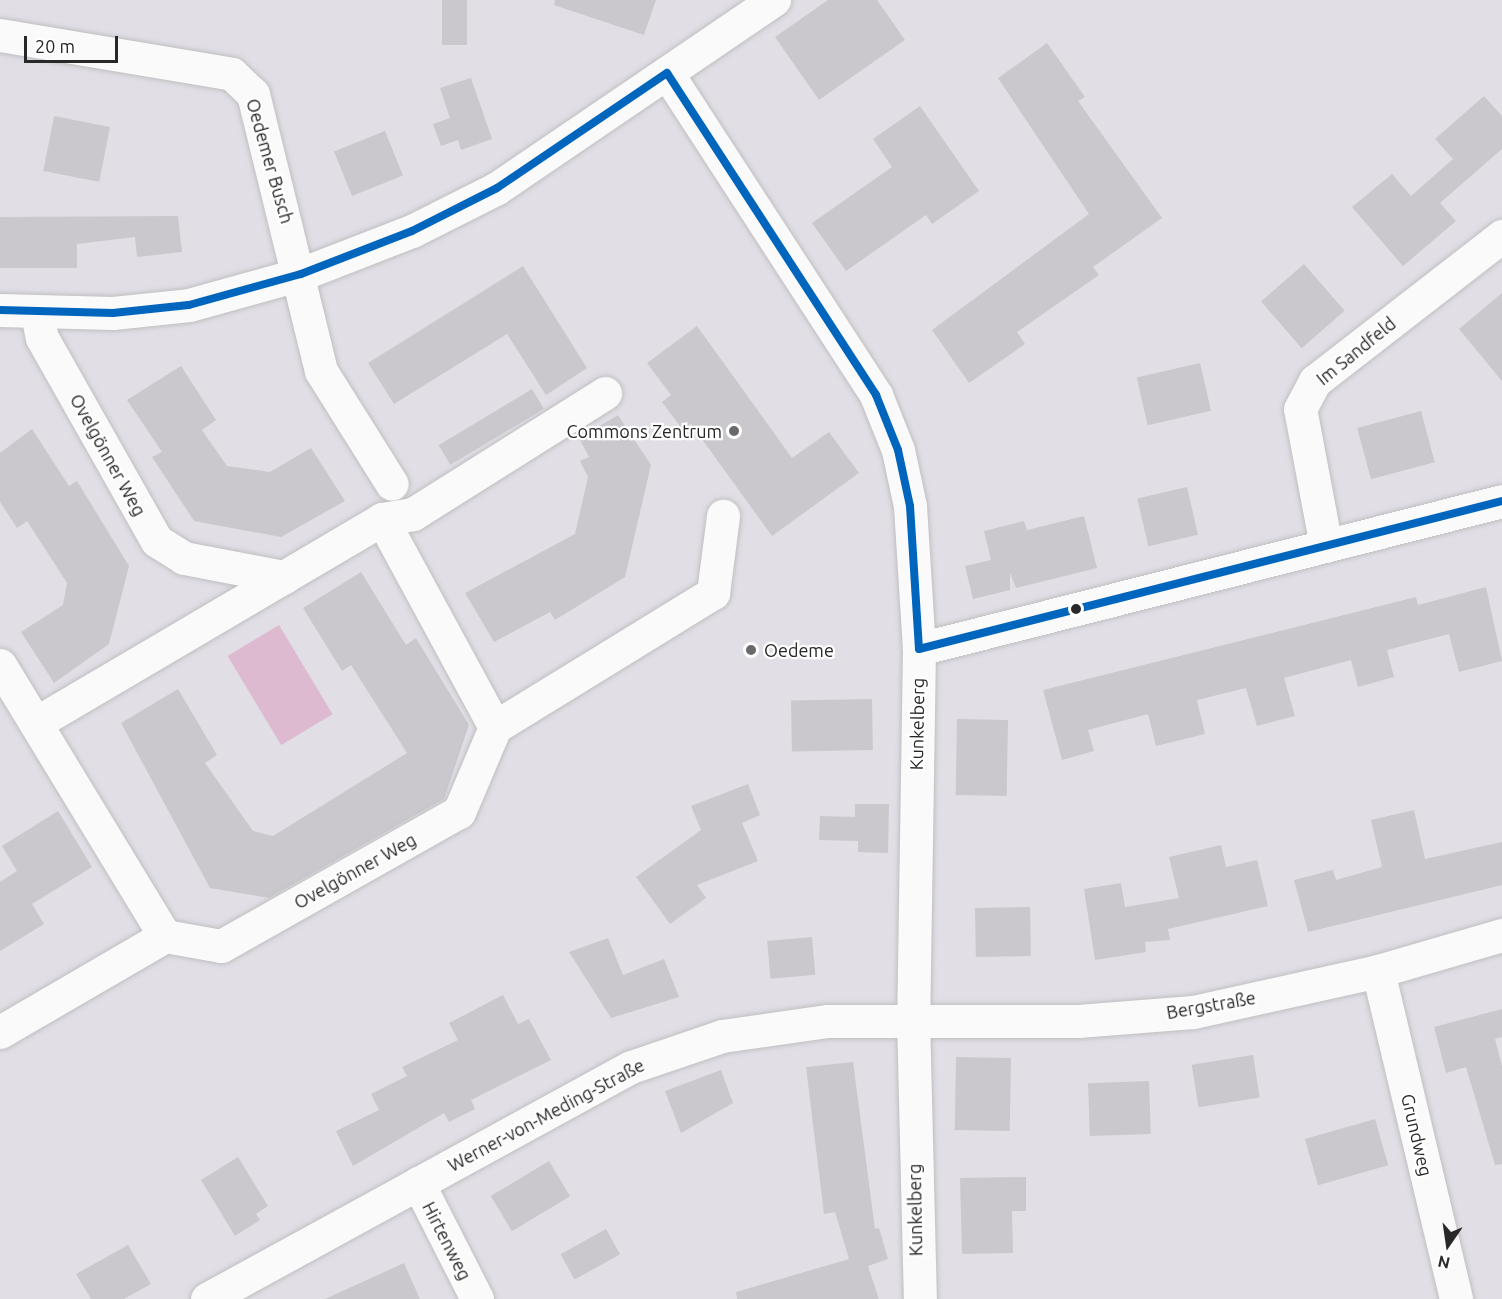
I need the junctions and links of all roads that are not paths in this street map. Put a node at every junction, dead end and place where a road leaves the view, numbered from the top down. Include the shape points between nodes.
1 (774, 0) edge
2 (0, 35) edge
3 (667, 73) junction
4 (1502, 236) edge
5 (301, 274) junction
6 (0, 310) edge
7 (37, 313) junction
8 (605, 393) dead end
9 (392, 484) dead end
10 (1502, 501) edge
11 (723, 516) dead end
12 (382, 519) junction
13 (1326, 546) junction
14 (284, 577) junction
15 (919, 649) junction
16 (0, 664) edge
17 (36, 723) junction
18 (495, 727) junction
19 (1502, 935) edge
20 (165, 936) junction
21 (1378, 971) junction
22 (913, 1017) junction
23 (0, 1032) edge
24 (418, 1183) junction
25 (207, 1299) edge
26 (477, 1299) edge
27 (920, 1299) edge
28 (1456, 1299) edge

1 - 3 street
2 - 5 street, Oedemer Busch via 232,74 253,94
3 - 5 street via 497,188 412,231
3 - 15 street, Kunkelberg via 876,395 898,450 910,506
4 - 13 street, Im Sandfeld via 1315,381 1300,409
5 - 7 street via 189,305 113,314
5 - 9 street via 321,371
6 - 7 street
7 - 14 street, Ovelgönner Weg via 42,338 157,541 184,558
8 - 12 street via 413,514
10 - 13 street
11 - 18 street via 713,593
12 - 14 street
12 - 18 street
13 - 15 street
14 - 17 street
15 - 22 street, Kunkelberg
16 - 17 street
17 - 20 street
18 - 20 street, Ovelgönner Weg via 459,812 221,946
19 - 21 street, Bergstraße
20 - 23 street
21 - 22 street, Bergstraße via 1193,1012 1078,1021
21 - 28 street, Grundweg
22 - 24 street, Werner-von-Meding-Straße via 828,1020 722,1036 631,1067
22 - 27 street, Kunkelberg
24 - 25 street, Werner-von-Meding-Straße
24 - 26 street, Hirtenweg

